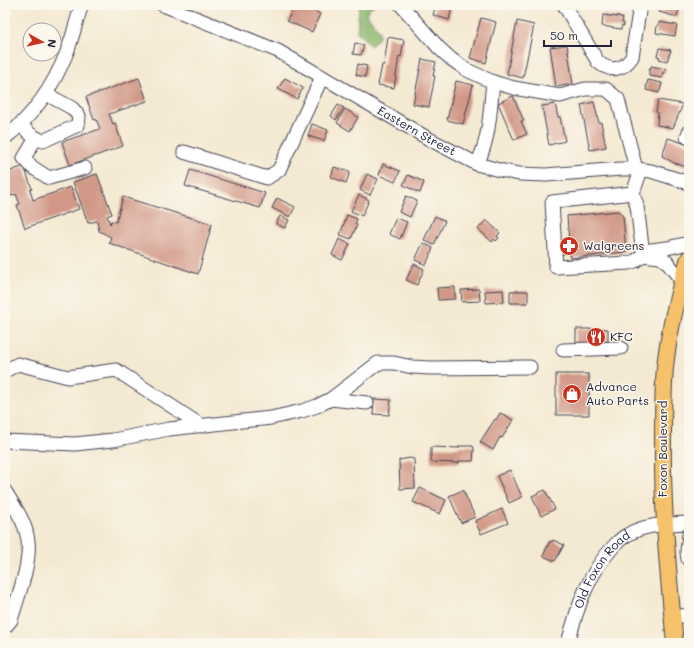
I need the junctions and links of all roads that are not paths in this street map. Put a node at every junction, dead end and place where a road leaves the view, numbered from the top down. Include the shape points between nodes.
1 (82, 5) edge
2 (163, 5) edge
3 (401, 5) edge
4 (564, 5) edge
5 (640, 5) edge
6 (322, 77) junction
7 (493, 82) junction
8 (46, 94) junction
9 (21, 123) junction
10 (689, 132) edge
11 (5, 138) edge
12 (36, 138) junction
13 (689, 138) edge
14 (184, 152) dead end
15 (477, 164) junction
16 (85, 168) dead end
17 (638, 169) junction
18 (689, 183) edge
19 (633, 193) junction
20 (689, 243) edge
21 (643, 254) junction
22 (689, 258) edge
23 (682, 281) junction
24 (621, 348) dead end
25 (562, 350) dead end
26 (530, 367) dead end
27 (5, 370) edge
28 (331, 399) junction
29 (367, 403) dead end
30 (202, 426) junction
31 (5, 442) edge
32 (5, 491) edge
33 (689, 523) edge
34 (664, 524) junction
35 (689, 534) edge
36 (667, 554) junction
37 (688, 556) edge
38 (689, 615) edge
39 (672, 617) junction
40 (5, 626) edge
41 (568, 643) edge
42 (675, 643) edge

1 - 8 street via 67,52
2 - 6 street, Eastern Street via 278,51
3 - 7 street via 451,59
4 - 5 street via 598,62 611,69 628,64 632,57
6 - 14 street via 279,170 267,178
6 - 15 street, Eastern Street
7 - 15 street via 484,151
7 - 17 street via 521,90 560,96 606,88 618,98
8 - 9 street
8 - 12 street via 72,108 79,116 78,125 43,140
9 - 11 street
9 - 12 street via 27,132
10 - 13 street
12 - 16 street via 24,158 32,167 49,178
15 - 17 street, Eastern Street via 519,174 539,175 621,168
17 - 18 street, Eastern Street
17 - 19 street
19 - 21 street
19 - 21 street via 552,202 556,268 629,263
20 - 21 street via 651,250
21 - 23 street via 660,257 666,261
22 - 23 main road, Foxon Boulevard
23 - 34 main road, Foxon Boulevard via 669,342 663,394
24 - 25 street
26 - 28 street via 430,368 378,363
27 - 30 street via 18,364 68,377 116,370
28 - 29 street
28 - 30 street via 302,411 271,418
30 - 31 street via 75,444
32 - 40 street via 20,515 28,535 29,558 11,620
33 - 34 street, Old Foxon Road
34 - 36 main road, Foxon Boulevard
34 - 41 street, Old Foxon Road via 640,529 627,535 605,556 581,598
35 - 37 street
36 - 37 street
36 - 39 main road, Foxon Boulevard
38 - 39 street
39 - 42 main road, Foxon Boulevard

